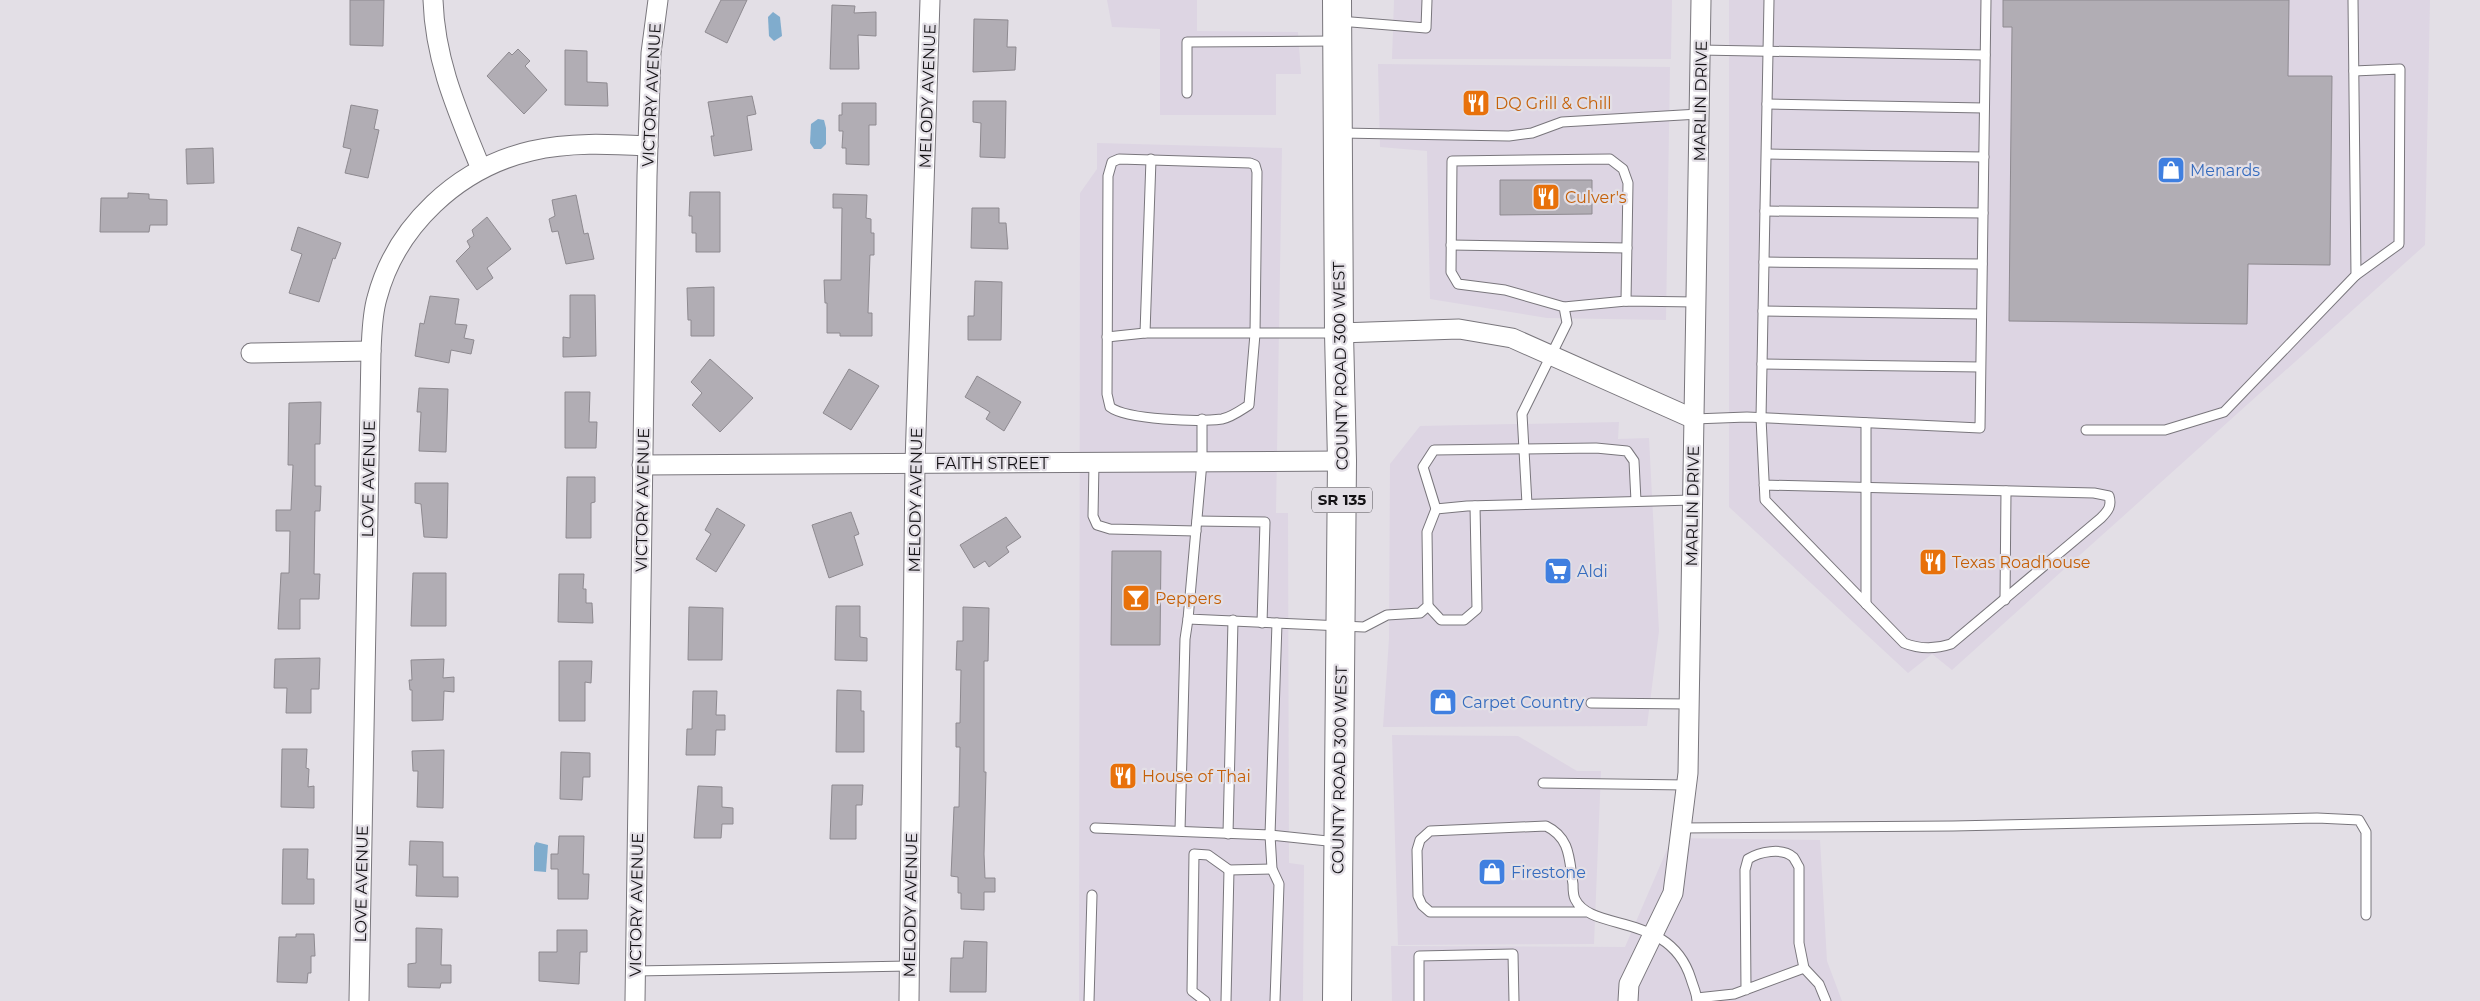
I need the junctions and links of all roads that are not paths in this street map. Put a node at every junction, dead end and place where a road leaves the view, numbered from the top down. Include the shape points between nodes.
1 (433, 0) edge
2 (658, 0) edge
3 (930, 0) edge
4 (1427, 0) edge
5 (1701, 0) edge
6 (1769, 0) edge
7 (1986, 0) edge
8 (2353, 0) edge
9 (1337, 21) edge
10 (1700, 50) junction
11 (1769, 51) junction
12 (1985, 55) junction
13 (2354, 71) junction
14 (1187, 92) dead end
15 (1768, 104) junction
16 (1984, 108) junction
17 (1699, 114) junction
18 (1338, 133) junction
19 (648, 146) junction
20 (1767, 154) junction
21 (1984, 157) junction
22 (1151, 160) junction
23 (481, 169) junction
24 (1765, 211) junction
25 (1983, 213) junction
26 (1451, 245) junction
27 (1627, 248) junction
28 (1764, 262) junction
29 (1982, 264) junction
30 (2356, 275) junction
31 (1626, 301) junction
32 (1696, 302) junction
33 (1564, 307) junction
34 (1763, 311) junction
35 (1981, 314) junction
36 (1145, 333) junction
37 (1339, 333) junction
38 (1255, 334) junction
39 (1107, 337) junction
40 (371, 351) junction
41 (251, 352) dead end
42 (1550, 354) junction
43 (1762, 364) junction
44 (1980, 367) junction
45 (1202, 418) junction
46 (1761, 418) junction
47 (1694, 419) junction
48 (1866, 422) junction
49 (2086, 430) dead end
50 (1523, 449) junction
51 (1342, 461) junction
52 (1202, 462) junction
53 (915, 463) junction
54 (1094, 463) junction
55 (642, 465) junction
56 (1764, 485) junction
57 (1866, 487) junction
58 (2006, 491) junction
59 (1693, 500) junction
60 (1636, 501) junction
61 (1527, 504) junction
62 (1475, 506) junction
63 (1436, 509) junction
64 (1197, 521) junction
65 (1196, 531) junction
66 (2005, 600) junction
67 (1866, 604) junction
68 (1428, 606) junction
69 (1188, 619) junction
70 (1233, 620) junction
71 (1262, 623) junction
72 (1277, 623) junction
73 (1340, 626) junction
74 (1591, 703) dead end
75 (1689, 704) junction
76 (1543, 783) dead end
77 (1686, 785) junction
78 (1095, 828) dead end
79 (1682, 828) junction
80 (1180, 832) junction
81 (1228, 834) junction
82 (1270, 835) junction
83 (1338, 842) junction
84 (1229, 870) junction
85 (1272, 870) junction
86 (1092, 894) dead end
87 (1586, 912) junction
88 (2366, 915) dead end
89 (1654, 933) junction
90 (909, 966) junction
91 (1804, 968) junction
92 (636, 971) junction
93 (1746, 990) junction
94 (1697, 1000) edge
95 (359, 1001) edge
96 (635, 1001) edge
97 (909, 1001) edge
98 (1089, 1001) edge
99 (1205, 1001) edge
100 (1226, 1001) edge
101 (1275, 1001) edge
102 (1337, 1001) edge
103 (1420, 1001) edge
104 (1514, 1001) edge
105 (1628, 1001) edge
106 (1826, 1001) edge

1 - 23 street via 435,38 444,78
2 - 19 street, VICTORY AVENUE via 650,52
3 - 53 street, MELODY AVENUE
4 - 9 lane via 1426,28
5 - 10 street, MARLIN DRIVE
6 - 11 lane
7 - 12 lane
8 - 13 lane
9 - 14 lane via 1186,42
9 - 18 main road, COUNTY ROAD 300 WEST / SR 135
10 - 11 lane
10 - 17 street, MARLIN DRIVE
11 - 12 lane
11 - 15 lane
12 - 16 lane
13 - 30 lane
13 - 30 lane via 2400,69 2399,244
15 - 16 lane
15 - 20 lane
16 - 21 lane
17 - 18 lane via 1562,122 1532,133 1509,136
17 - 32 street, MARLIN DRIVE
18 - 37 main road, COUNTY ROAD 300 WEST / SR 135
19 - 23 street, LOVE AVENUE via 564,145 531,151
19 - 55 street, VICTORY AVENUE
20 - 21 lane
20 - 24 lane
21 - 25 lane
22 - 36 lane
22 - 38 lane via 1255,165
22 - 39 lane via 1119,159 1109,168
23 - 40 street, LOVE AVENUE via 428,209 397,250 377,299
24 - 25 lane
24 - 28 lane
25 - 29 lane
26 - 27 lane
26 - 27 lane via 1452,161 1610,159 1623,169 1628,183
26 - 33 lane via 1451,272 1458,284 1505,290
27 - 31 lane
28 - 29 lane
28 - 34 lane
29 - 35 lane
30 - 49 lane via 2224,412 2165,430
31 - 32 lane
31 - 33 lane
32 - 47 street, MARLIN DRIVE
33 - 42 lane via 1567,323
34 - 35 lane
34 - 43 lane
35 - 44 lane
36 - 38 lane
36 - 39 lane
37 - 38 lane
37 - 42 street via 1459,329 1512,338
37 - 51 main road, COUNTY ROAD 300 WEST / SR 135
38 - 45 lane via 1249,404 1238,413 1222,419
39 - 45 lane via 1107,394 1110,407 1117,413 1137,417
40 - 41 street
40 - 95 street, LOVE AVENUE
42 - 47 street
42 - 50 lane via 1522,414
43 - 44 lane
43 - 46 lane
44 - 48 lane via 1980,428
45 - 52 lane
46 - 47 lane
46 - 48 lane
46 - 56 lane
47 - 59 street, MARLIN DRIVE
48 - 57 lane
50 - 60 lane via 1627,451 1634,461
50 - 61 lane
50 - 63 lane via 1434,450 1423,467
51 - 52 street, FAITH STREET
51 - 73 main road, COUNTY ROAD 300 WEST / SR 135
52 - 54 street, FAITH STREET
52 - 64 lane
53 - 54 street, FAITH STREET
53 - 55 street, FAITH STREET
53 - 90 street, MELODY AVENUE
54 - 65 lane via 1093,516 1096,525 1110,529
55 - 92 street, VICTORY AVENUE
56 - 57 lane
56 - 67 lane via 1765,500 1773,511
57 - 58 lane
57 - 67 lane
58 - 66 lane
58 - 66 lane via 2094,493 2109,496 2111,502 2101,518
59 - 60 lane
59 - 75 street, MARLIN DRIVE
60 - 61 lane
61 - 62 lane
62 - 63 lane
62 - 68 lane via 1477,609 1464,620 1441,620
63 - 68 lane via 1427,532
64 - 65 lane
64 - 71 lane via 1265,522
65 - 69 lane
66 - 67 lane via 1951,644 1942,647 1904,643
68 - 73 lane via 1420,613 1387,615 1364,627
69 - 70 lane
69 - 80 lane
70 - 71 lane
70 - 81 lane
71 - 72 lane
72 - 73 lane
72 - 82 lane
73 - 83 main road, COUNTY ROAD 300 WEST / SR 135
74 - 75 lane
75 - 77 street, MARLIN DRIVE
76 - 77 lane
77 - 79 street, MARLIN DRIVE
78 - 80 lane
79 - 88 lane via 2298,818 2359,820 2366,832
79 - 89 street, MARLIN DRIVE via 1673,893
80 - 81 lane
81 - 82 lane
82 - 83 lane
82 - 85 lane
83 - 102 main road, COUNTY ROAD 300 WEST / SR 135
84 - 85 lane
84 - 99 lane via 1208,855 1194,854 1192,991
84 - 100 lane
85 - 101 lane via 1279,884
86 - 98 lane
87 - 87 lane via 1575,899 1565,842 1559,832 1546,826 1430,831 1420,840 1417,850 1418,896 1430,912
87 - 89 lane
89 - 94 lane via 1682,956
89 - 105 street, MARLIN DRIVE via 1629,984
90 - 92 lane
90 - 97 street, MELODY AVENUE
91 - 93 lane
91 - 93 lane via 1799,943 1799,867 1793,857 1783,852 1757,853 1748,859 1745,870
91 - 106 lane via 1819,984
92 - 96 street, VICTORY AVENUE
93 - 94 lane
103 - 104 lane via 1419,956 1513,954

